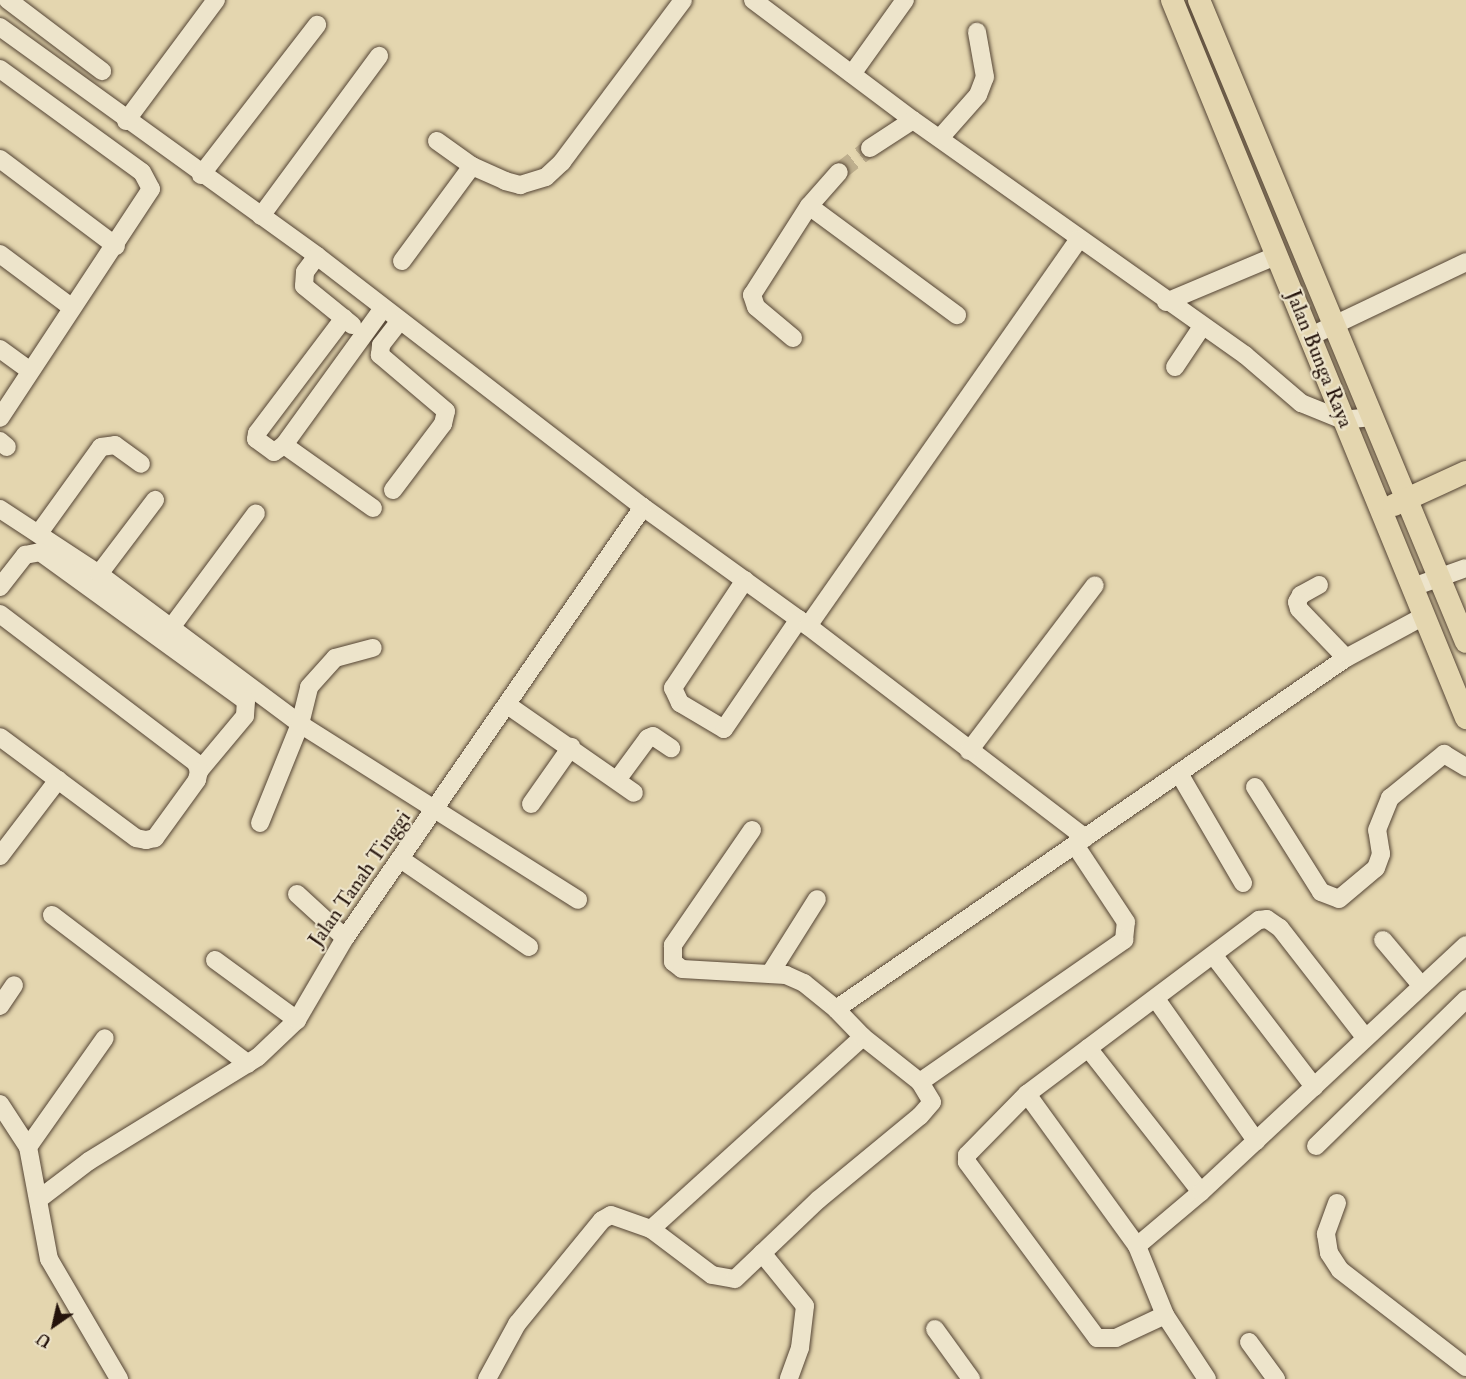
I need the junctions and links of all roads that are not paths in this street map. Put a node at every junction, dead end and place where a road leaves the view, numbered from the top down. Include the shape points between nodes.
1 (8, 0) edge
2 (216, 0) edge
3 (683, 0) edge
4 (753, 0) edge
5 (905, 0) edge
6 (1172, 0) edge
7 (1199, 0) edge
8 (775, 6) edge
9 (317, 25) dead end
10 (0, 27) edge
11 (977, 32) dead end
12 (1219, 48) junction
13 (379, 56) dead end
14 (1196, 57) junction
15 (0, 69) edge
16 (102, 71) dead end
17 (852, 74) junction
18 (913, 120) junction
19 (126, 121) junction
20 (940, 138) junction
21 (438, 141) dead end
22 (870, 148) tunnel mouth
23 (0, 159) edge
24 (472, 166) junction
25 (839, 172) tunnel mouth
26 (201, 175) junction
27 (809, 206) junction
28 (261, 216) junction
29 (1079, 239) junction
30 (116, 246) junction
31 (0, 254) edge
32 (1278, 255) junction
33 (317, 256) junction
34 (402, 261) dead end
35 (1466, 262) edge
36 (1166, 302) junction
37 (71, 307) junction
38 (383, 308) junction
39 (957, 315) dead end
40 (344, 318) junction
41 (400, 321) junction
42 (1336, 326) junction
43 (1202, 328) junction
44 (365, 336) junction
45 (1311, 336) junction
46 (793, 338) dead end
47 (0, 349) edge
48 (1174, 367) dead end
49 (30, 371) junction
50 (1374, 417) junction
51 (0, 418) edge
52 (1343, 420) junction
53 (284, 445) junction
54 (141, 464) dead end
55 (1466, 472) edge
56 (393, 490) dead end
57 (1407, 499) junction
58 (155, 500) dead end
59 (643, 507) junction
60 (0, 508) edge
61 (373, 508) dead end
62 (1380, 512) junction
63 (256, 513) dead end
64 (39, 533) junction
65 (1466, 568) edge
66 (99, 574) junction
67 (1440, 575) junction
68 (745, 580) junction
69 (1095, 585) dead end
70 (1319, 585) dead end
71 (0, 587) edge
72 (1413, 587) junction
73 (0, 614) edge
74 (1424, 616) junction
75 (803, 623) junction
76 (170, 629) junction
77 (1466, 642) edge
78 (373, 648) dead end
79 (1346, 658) junction
80 (509, 706) junction
81 (1466, 718) edge
82 (300, 724) junction
83 (0, 737) edge
84 (572, 747) junction
85 (671, 748) dead end
86 (969, 751) junction
87 (1466, 767) edge
88 (199, 771) junction
89 (1180, 775) junction
90 (58, 780) junction
91 (617, 780) junction
92 (1255, 787) dead end
93 (634, 793) dead end
94 (531, 804) dead end
95 (435, 810) junction
96 (260, 823) dead end
97 (752, 830) dead end
98 (1080, 842) junction
99 (0, 856) edge
100 (402, 860) junction
101 (1243, 883) dead end
102 (297, 894) dead end
103 (817, 899) dead end
104 (578, 900) dead end
105 (52, 915) dead end
106 (345, 938) junction
107 (1383, 940) dead end
108 (1466, 945) edge
109 (529, 947) dead end
110 (1214, 956) junction
111 (215, 960) dead end
112 (771, 972) junction
113 (1420, 984) junction
114 (14, 985) dead end
115 (1156, 999) junction
116 (1466, 999) edge
117 (0, 1006) edge
118 (836, 1009) junction
119 (297, 1020) junction
120 (862, 1036) junction
121 (1365, 1037) junction
122 (105, 1038) dead end
123 (1088, 1048) junction
124 (248, 1064) junction
125 (920, 1082) junction
126 (1314, 1087) junction
127 (1027, 1094) junction
128 (0, 1104) edge
129 (1256, 1141) junction
130 (28, 1146) junction
131 (1317, 1146) dead end
132 (1201, 1192) junction
133 (39, 1199) junction
134 (1337, 1203) dead end
135 (651, 1229) junction
136 (1137, 1246) junction
137 (762, 1253) junction
138 (1165, 1315) junction
139 (935, 1329) dead end
140 (1249, 1342) dead end
141 (1466, 1367) edge
142 (119, 1379) edge
143 (487, 1379) edge
144 (789, 1379) edge
145 (971, 1379) edge
146 (1207, 1379) edge
147 (1276, 1379) edge

1 - 16 street
2 - 19 street
3 - 24 street via 562,162 546,177 520,185
4 - 8 street
5 - 17 street
6 - 14 main road, Jalan Bunga Raya
7 - 12 main road, Jalan Bunga Raya
8 - 17 street
9 - 26 street
10 - 19 street
11 - 20 street via 985,77 981,88
12 - 14 main road
12 - 42 main road, Jalan Bunga Raya
13 - 28 street
14 - 32 main road, Jalan Bunga Raya
15 - 30 street via 150,181 148,199
17 - 18 street
18 - 20 street
18 - 22 street
19 - 26 street
20 - 29 street
21 - 24 street
23 - 30 street
24 - 34 street
25 - 27 street
26 - 28 street
27 - 39 street
27 - 46 street via 753,295 756,307
28 - 33 street
29 - 36 street
29 - 75 street
30 - 37 street
31 - 37 street
32 - 36 street
32 - 45 main road, Jalan Bunga Raya
33 - 38 street
33 - 40 street via 305,272 304,286
35 - 42 street
36 - 43 street
37 - 49 street
38 - 41 street
38 - 44 street
40 - 44 street
40 - 53 street via 256,436 274,452
41 - 56 street via 381,345 380,355 446,411 443,424
41 - 59 street
42 - 45 street
42 - 50 main road, Jalan Bunga Raya
43 - 48 street
43 - 52 street via 1245,355 1301,403
44 - 53 street
45 - 52 main road, Jalan Bunga Raya
47 - 49 street
49 - 51 street
50 - 52 street
50 - 57 main road, Jalan Bunga Raya
52 - 62 main road, Jalan Bunga Raya
53 - 61 street
54 - 64 street via 115,445 101,447
55 - 57 main road
57 - 62 main road
57 - 67 main road, Jalan Bunga Raya
58 - 66 street
59 - 68 street
59 - 80 street, Jalan Tanah Tinggi
60 - 64 street
62 - 72 main road, Jalan Bunga Raya
63 - 76 street
64 - 66 street
65 - 67 street
66 - 76 street
67 - 72 street
67 - 77 main road, Jalan Bunga Raya
68 - 75 street
68 - 75 street via 673,688 680,703 724,729
69 - 86 street
70 - 79 street via 1297,602 1299,609
71 - 88 street via 25,555 40,552 246,702 244,717
72 - 74 main road, Jalan Bunga Raya
73 - 88 street via 196,763
74 - 79 street
74 - 81 main road, Jalan Bunga Raya
75 - 86 street
76 - 82 street
78 - 82 street via 335,658 321,669 309,687
79 - 89 street
80 - 84 street
80 - 95 street, Jalan Tanah Tinggi
82 - 95 street
82 - 96 street
83 - 90 street
84 - 91 street
84 - 94 street
85 - 91 street via 653,736 648,738
86 - 98 street
87 - 92 street via 1444,754 1390,798 1377,830 1381,854 1376,868 1339,899 1321,892
88 - 90 street via 197,780 155,838 147,840 136,838
89 - 98 street
89 - 101 street
90 - 99 street
91 - 93 street
95 - 100 street, Jalan Tanah Tinggi
95 - 104 street
97 - 112 street via 673,945 673,962 682,969
98 - 118 street
98 - 125 street via 1126,922 1124,940
100 - 106 street, Jalan Tanah Tinggi
100 - 109 street
102 - 106 street
103 - 112 street
105 - 124 street
106 - 119 street, Jalan Tanah Tinggi
107 - 113 street
108 - 113 street
110 - 115 street
110 - 121 street via 1259,921 1267,920 1280,928
110 - 126 street
111 - 119 street
112 - 118 street via 804,983
113 - 121 street
114 - 117 street
115 - 123 street
115 - 129 street
116 - 131 street
118 - 120 street
119 - 124 street, Jalan Tanah Tinggi via 276,1044
120 - 125 street
120 - 135 street
121 - 126 street
122 - 130 street
123 - 127 street
123 - 132 street
124 - 133 street, Jalan Tanah Tinggi via 89,1161
125 - 137 street via 932,1102 920,1116 818,1200
126 - 129 street
127 - 136 street
127 - 138 street via 981,1137 967,1155 967,1162 1097,1338 1116,1338
128 - 130 street
129 - 132 street
130 - 133 street
132 - 136 street
133 - 142 street via 49,1259
134 - 141 street via 1326,1234 1329,1253 1341,1270
135 - 137 street via 712,1275 726,1280 735,1279
135 - 143 street via 611,1215 602,1220 517,1324
136 - 138 street
137 - 144 street via 805,1306 800,1348
138 - 146 street
139 - 145 street
140 - 147 street

